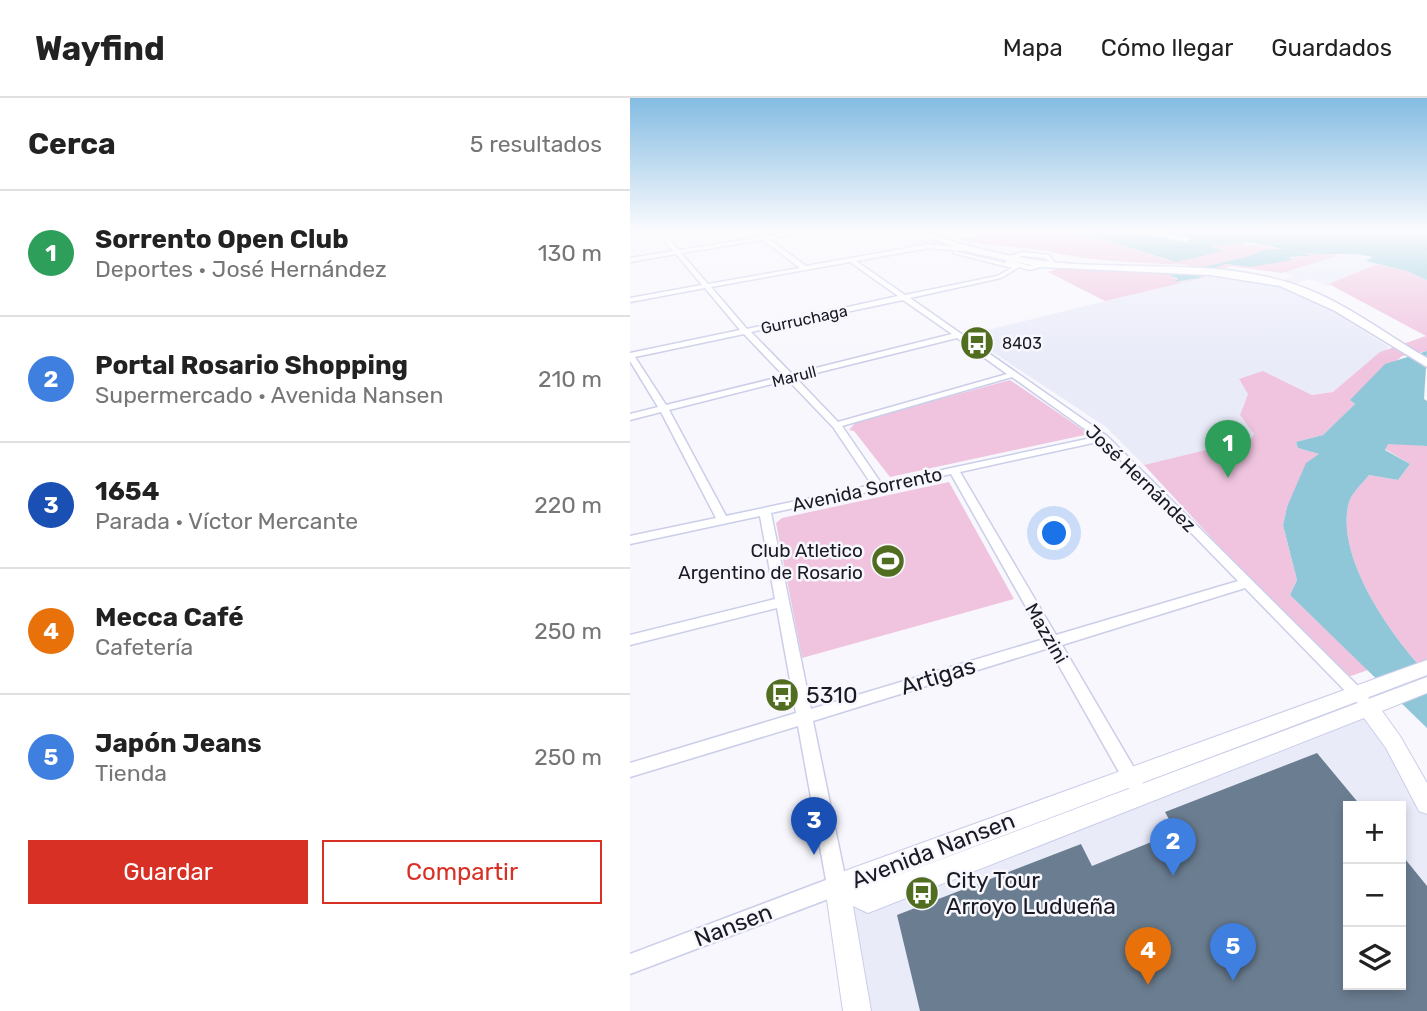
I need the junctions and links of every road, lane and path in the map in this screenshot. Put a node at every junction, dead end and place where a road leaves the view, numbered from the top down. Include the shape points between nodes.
1 (695, 273) edge
2 (779, 273) edge
3 (869, 273) edge
4 (1004, 273) edge
5 (1215, 273) edge
6 (707, 286) junction
7 (905, 297) junction
8 (630, 300) edge
9 (746, 331) junction
10 (959, 335) junction
11 (1395, 340) junction
12 (630, 356) edge
13 (1427, 356) edge
14 (1427, 363) edge
15 (1015, 374) junction
16 (792, 377) junction
17 (664, 409) junction
18 (630, 417) edge
19 (836, 425) junction
20 (1104, 438) junction
21 (954, 471) junction
22 (879, 487) junction
23 (765, 511) junction
24 (723, 520) junction
25 (630, 540) edge
26 (1247, 583) junction
27 (782, 602) junction
28 (630, 640) edge
29 (1052, 642) junction
30 (1427, 667) edge
31 (1427, 685) edge
32 (1369, 697) junction
33 (804, 717) junction
34 (630, 770) edge
35 (1136, 786) junction
36 (1427, 804) edge
37 (836, 886) junction
38 (630, 964) edge
39 (857, 1011) edge

1 - 6 street
2 - 6 street
3 - 7 street, José Hernández
4 - 7 street, Gurruchaga
5 - 11 main road via 1297,286
6 - 8 street
6 - 9 street
7 - 9 street, Gurruchaga
7 - 10 street, José Hernández
9 - 12 street, Gurruchaga
9 - 16 street
10 - 15 street, José Hernández
10 - 16 street, Marull
11 - 13 main road
11 - 14 main road
12 - 17 street
15 - 19 street
15 - 20 street, José Hernández
16 - 17 street, Marull
16 - 19 street
17 - 18 street, Marull
17 - 24 street
19 - 22 street
20 - 21 street, Avenida Sorrento
20 - 26 street, José Hernández
21 - 22 street, Avenida Sorrento
21 - 29 street, Mazzini
22 - 23 street, Avenida Sorrento
23 - 24 street, Avenida Sorrento
23 - 27 street
24 - 25 street, Avenida Sorrento
26 - 29 street, Artigas
26 - 32 street, José Hernández
27 - 28 street
27 - 33 street
29 - 33 street, Artigas
29 - 35 street, Mazzini
30 - 32 street, Avenida Nansen
31 - 32 street, Avenida Nansen
32 - 35 street, Avenida Nansen
32 - 36 street
33 - 34 street, Artigas
33 - 37 street
35 - 37 street, Avenida Nansen via 869,900
37 - 38 street, Nansen
37 - 39 street

